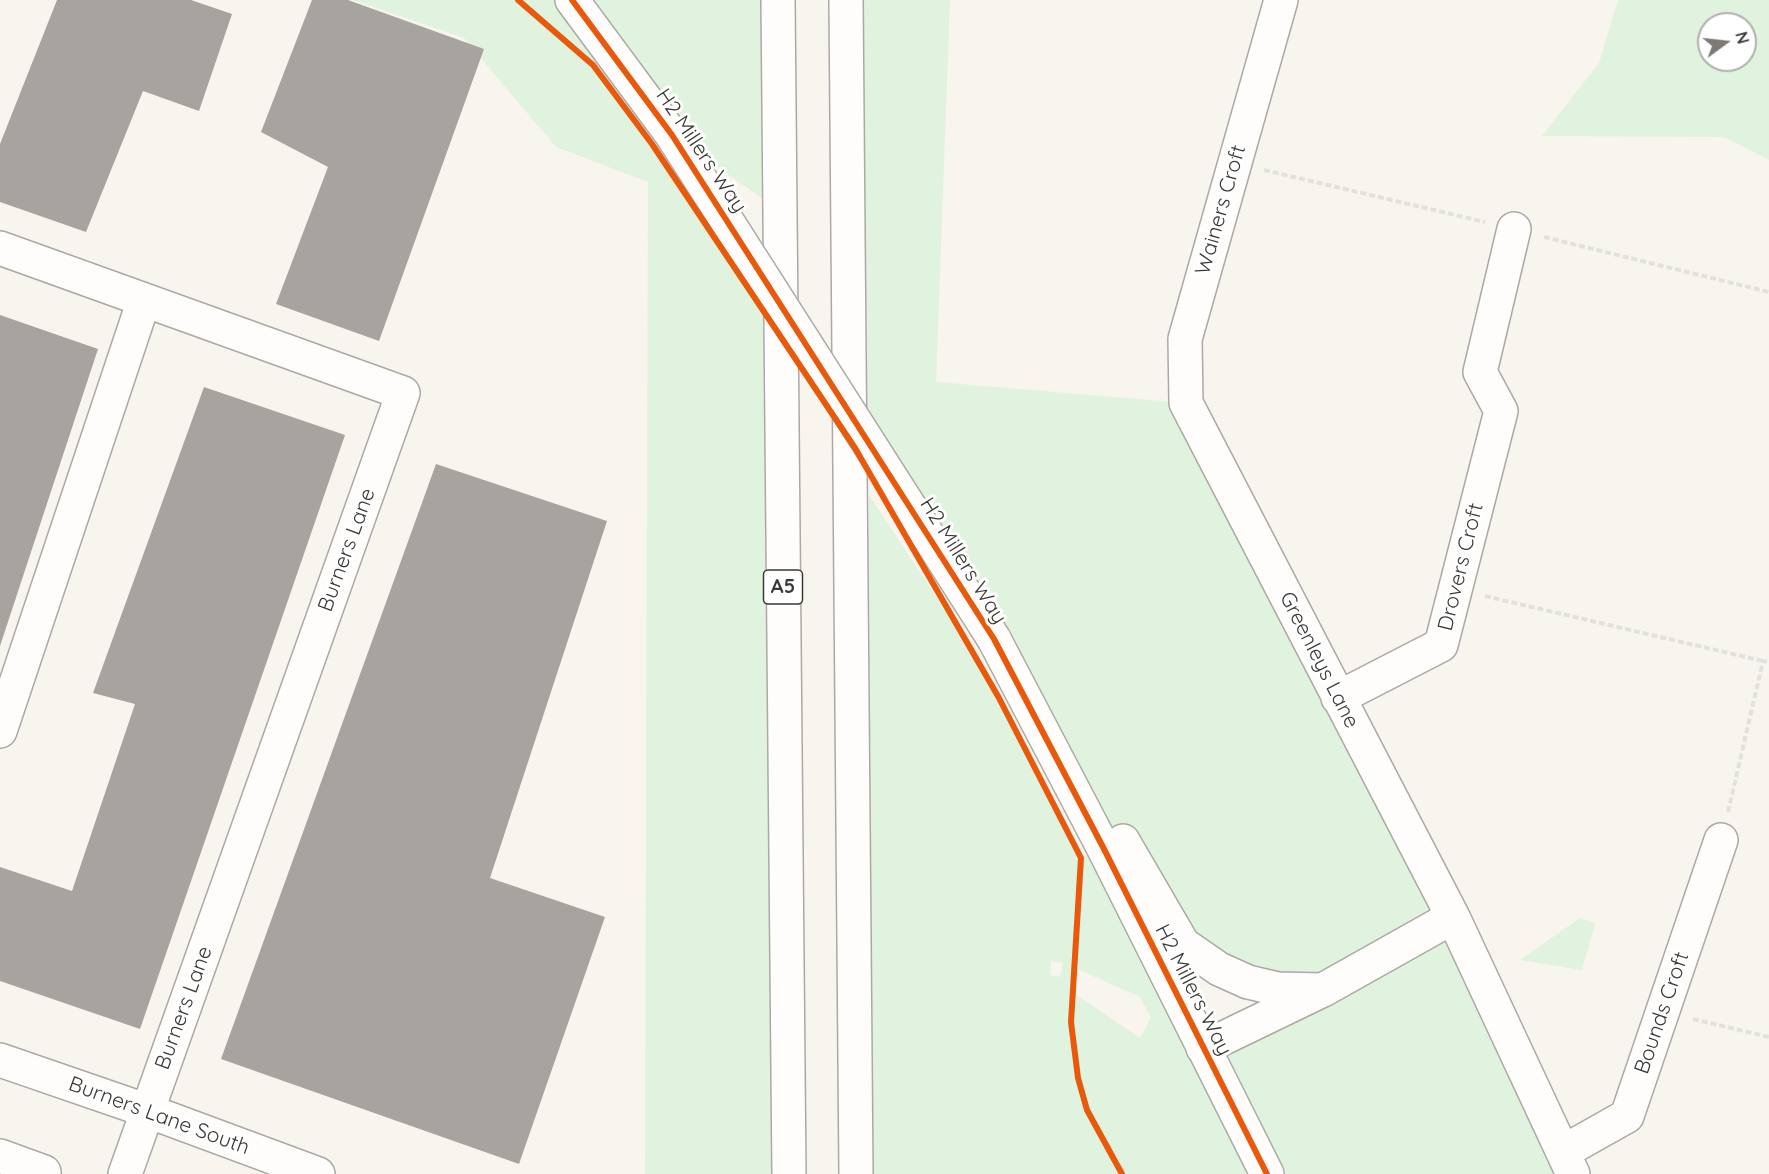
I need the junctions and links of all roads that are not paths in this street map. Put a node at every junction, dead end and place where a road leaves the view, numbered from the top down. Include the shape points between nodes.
1 (572, 0) edge
2 (778, 0) edge
3 (846, 0) edge
4 (1278, 10) edge
5 (1514, 229) dead end
6 (0, 248) edge
7 (144, 300) junction
8 (1186, 403) joint
9 (1338, 698) junction
10 (0, 732) edge
11 (1062, 769) junction
12 (1721, 840) road end
13 (1453, 917) junction
14 (1323, 990) junction
15 (1203, 1048) junction
16 (0, 1060) edge
17 (148, 1111) junction
18 (0, 1156) edge
19 (1568, 1163) edge
20 (45, 1172) dead end
21 (124, 1174) edge
22 (318, 1174) edge
23 (789, 1174) edge
24 (856, 1174) edge
25 (1267, 1174) edge

1 - 11 main road, H2 Millers Way, bridge via 672,135 994,639
2 - 23 main road, A5
3 - 24 main road
4 - 8 main road, Wainers Croft via 1185,339
5 - 9 main road, Drovers Croft via 1480,372 1501,411 1441,645
6 - 7 main road, Burners Lane
7 - 10 main road
7 - 17 main road, Burners Lane via 403,393
8 - 9 main road, Greenleys Lane
9 - 13 main road, Greenleys Lane
11 - 14 main road via 1125,844 1183,944 1219,969 1248,982
11 - 15 main road, H2 Millers Way
12 - 19 main road, Bounds Croft via 1627,1116
13 - 14 main road
13 - 19 main road, Greenleys Lane
14 - 15 main road
15 - 25 main road, H2 Millers Way
16 - 17 main road, Burners Lane South
17 - 21 main road
17 - 22 main road, Burners Lane South
18 - 20 main road

